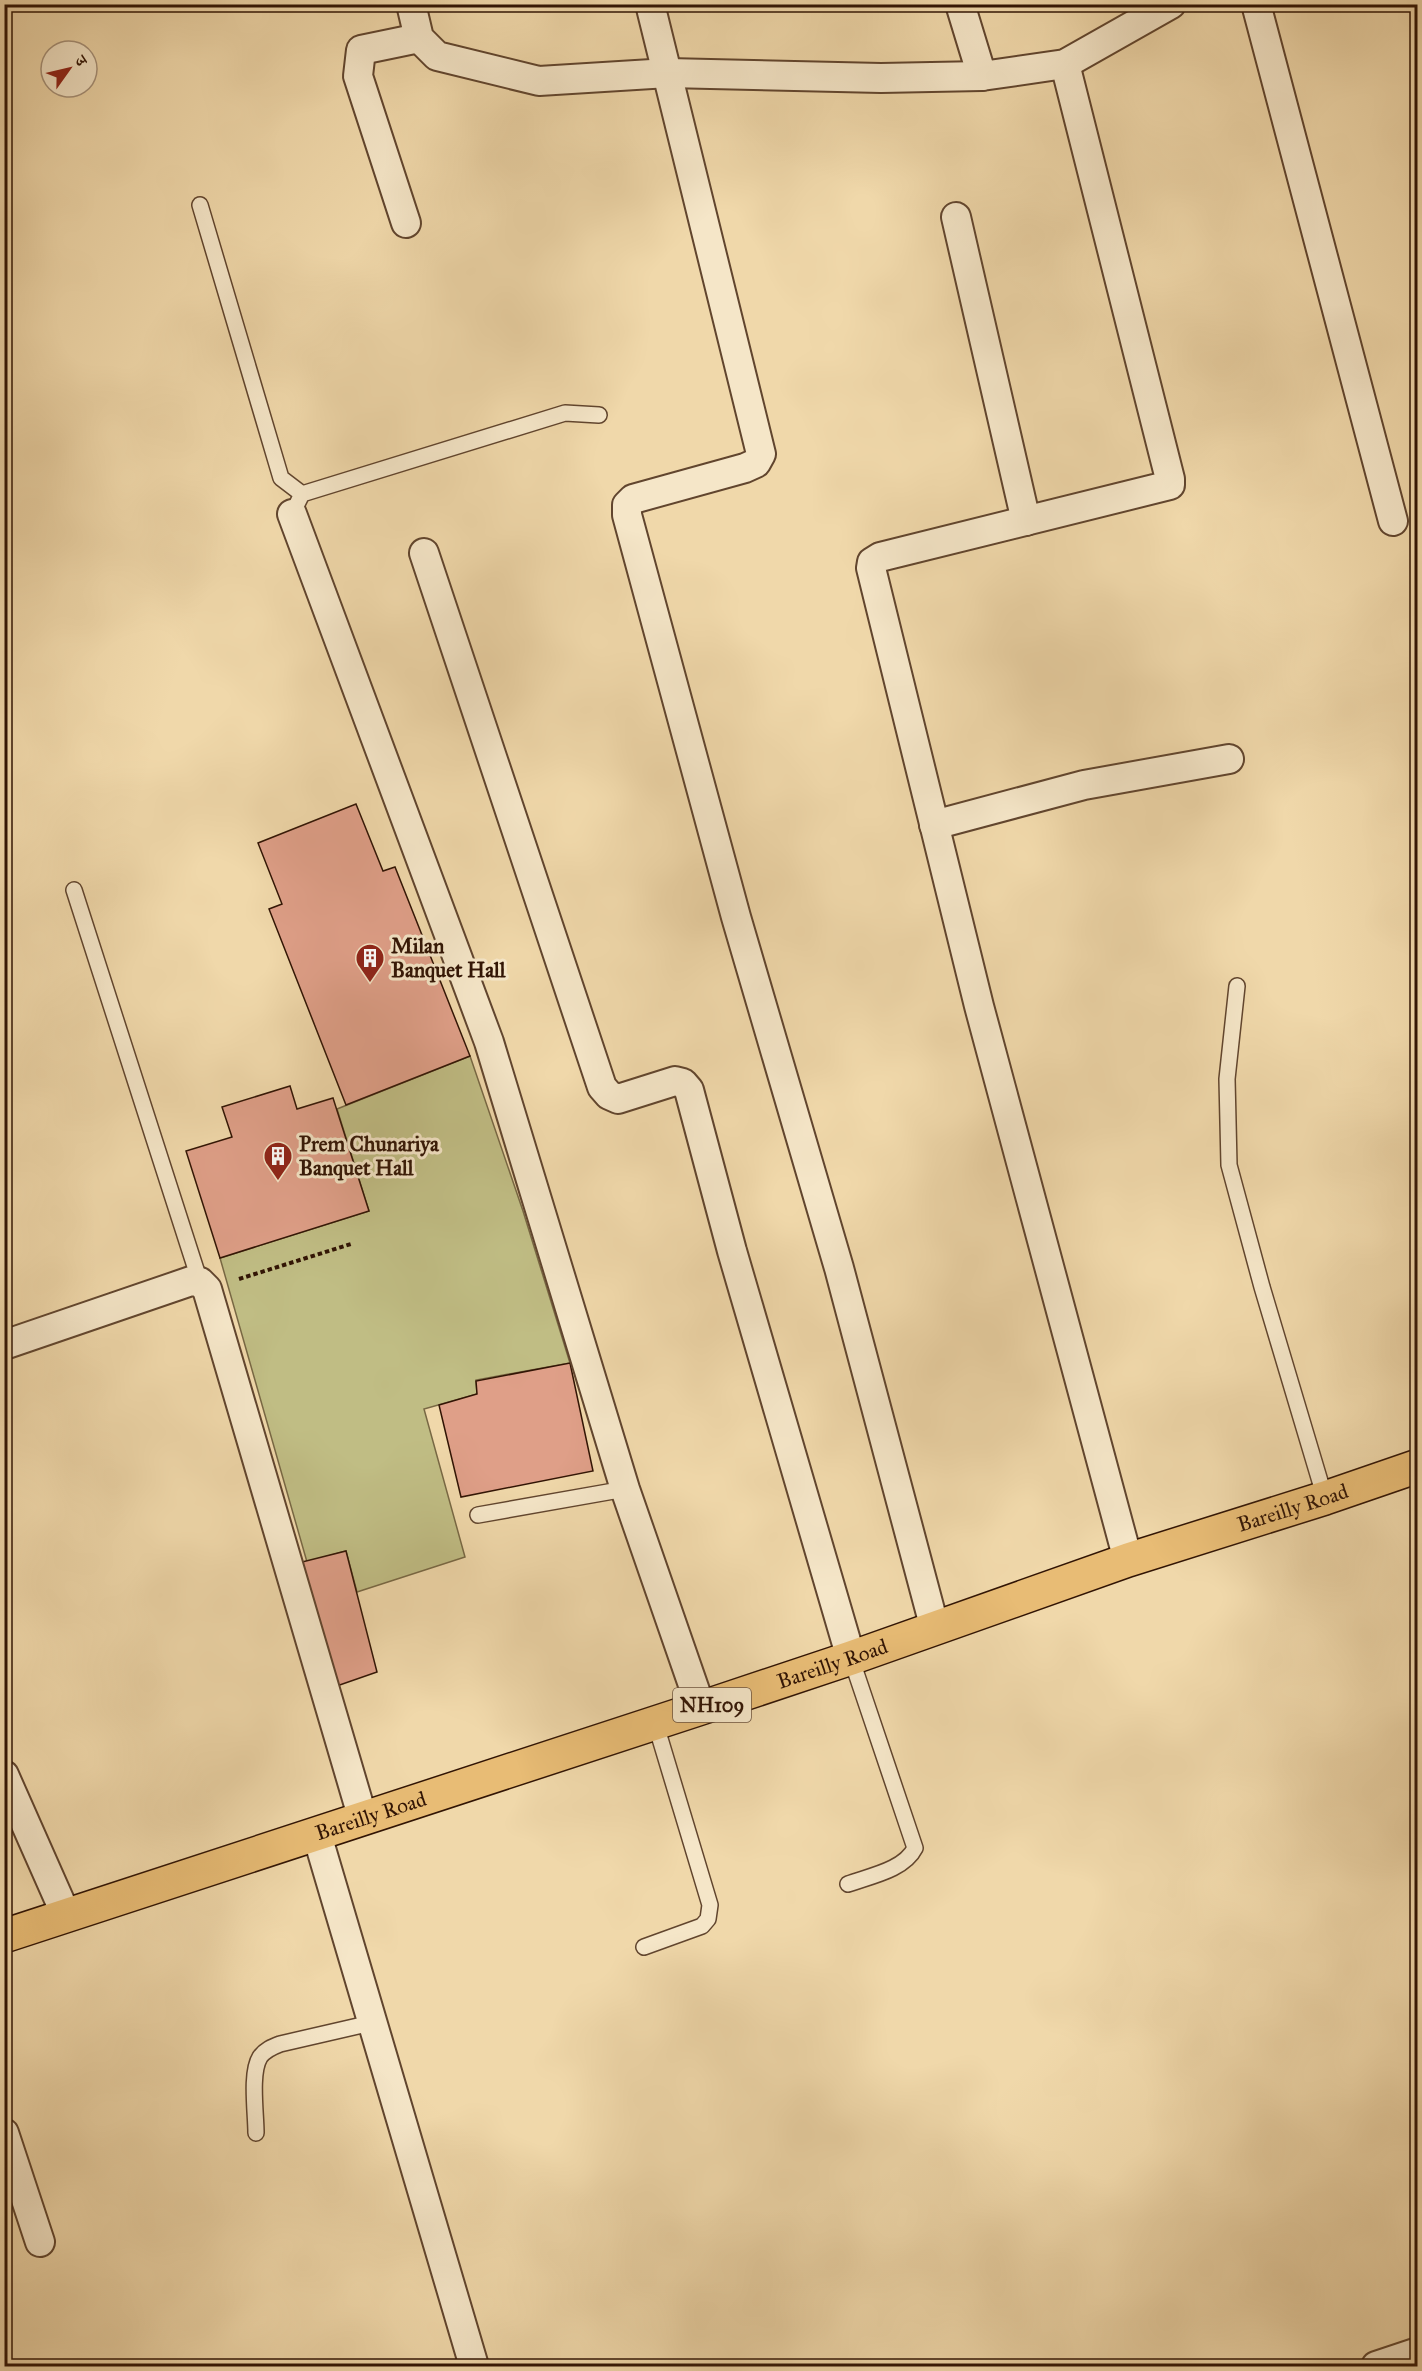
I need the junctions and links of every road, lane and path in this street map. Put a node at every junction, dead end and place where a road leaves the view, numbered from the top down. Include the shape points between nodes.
1 (411, 4) edge
2 (650, 4) edge
3 (960, 4) edge
4 (1171, 4) edge
5 (1256, 4) edge
6 (419, 38) junction
7 (1065, 64) junction
8 (668, 73) junction
9 (982, 76) junction
10 (200, 205) dead end
11 (956, 217) dead end
12 (406, 224) dead end
13 (598, 415) dead end
14 (297, 504) junction
15 (1026, 521) junction
16 (1394, 521) dead end
17 (424, 554) dead end
18 (1229, 759) dead end
19 (934, 825) junction
20 (74, 890) dead end
21 (1237, 986) dead end
22 (351, 1244) dead end
23 (203, 1286) junction
24 (4, 1345) edge
25 (1418, 1466) edge
26 (625, 1489) junction
27 (1325, 1498) junction
28 (478, 1515) dead end
29 (1128, 1560) junction
30 (935, 1629) junction
31 (851, 1658) junction
32 (701, 1708) junction
33 (655, 1722) junction
34 (4, 1774) edge
35 (363, 1819) junction
36 (317, 1835) junction
37 (848, 1884) dead end
38 (66, 1915) junction
39 (4, 1936) edge
40 (644, 1947) dead end
41 (372, 2023) junction
42 (4, 2133) edge
43 (256, 2133) dead end
44 (40, 2242) dead end
45 (1418, 2352) edge
46 (474, 2367) edge
47 (1377, 2367) edge

1 - 6 street
2 - 8 street
3 - 9 street
4 - 7 street
5 - 16 street
6 - 8 street via 436,57 539,81
6 - 12 street via 362,50 358,76
7 - 9 street
7 - 15 street via 1170,485
8 - 9 street
8 - 30 street via 761,454 756,463 745,468 633,499 627,505 627,515 736,917 839,1268
10 - 14 lane via 281,478
11 - 15 street
13 - 14 lane via 565,413
14 - 26 street via 489,1042
15 - 19 street via 872,562
17 - 31 street via 602,1087 618,1099 675,1081 689,1090
18 - 19 street via 1084,785
19 - 29 street
20 - 23 lane
21 - 27 lane via 1227,1079 1229,1165
22 - 23 path
23 - 24 street via 191,1281
23 - 35 street
25 - 27 highway, Bareilly Road / NH109
26 - 28 lane
26 - 32 street
27 - 29 highway, Bareilly Road / NH109
29 - 30 highway, Bareilly Road / NH109
30 - 31 highway, Bareilly Road / NH109
31 - 32 highway, Bareilly Road / NH109
31 - 37 lane via 915,1848 900,1864
32 - 33 highway, Bareilly Road / NH109
33 - 35 highway, Bareilly Road / NH109
33 - 40 lane via 711,1905 702,1926
34 - 38 street
35 - 36 highway, Bareilly Road / NH109
36 - 38 highway, Bareilly Road / NH109
36 - 41 street
38 - 39 highway, Bareilly Road / NH109
41 - 43 lane via 266,2050 255,2071
41 - 46 street
42 - 44 street
45 - 47 street

